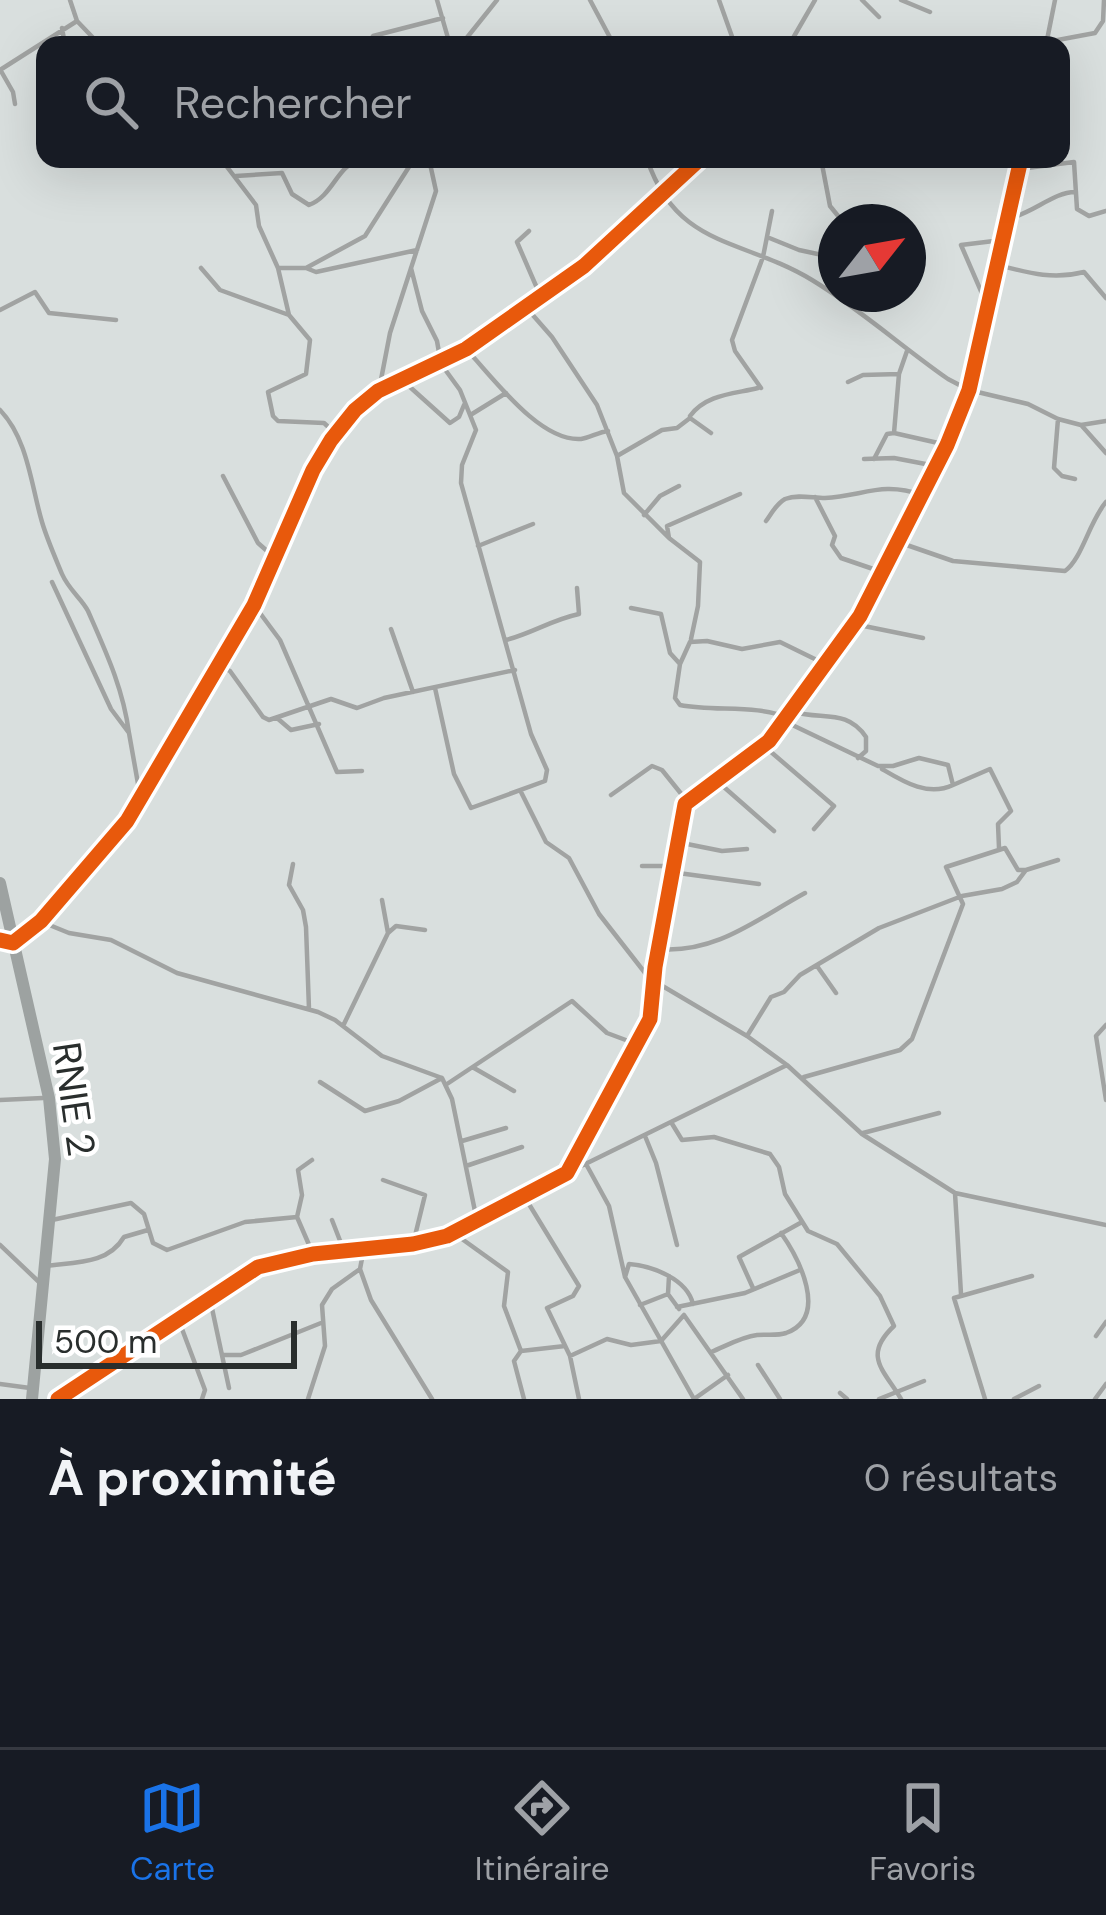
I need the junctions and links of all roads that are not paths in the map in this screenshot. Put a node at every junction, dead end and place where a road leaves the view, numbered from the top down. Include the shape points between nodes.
1 (70, 0) edge
2 (437, 0) edge
3 (497, 0) edge
4 (590, 0) edge
5 (719, 0) edge
6 (862, 0) edge
7 (902, 0) edge
8 (1055, 0) edge
9 (1104, 0) edge
10 (813, 1) edge
11 (930, 13) dead end
12 (879, 17) dead end
13 (442, 18) junction
14 (77, 21) junction
15 (1105, 21) edge
16 (62, 28) junction
17 (50, 36) edge
18 (63, 36) edge
19 (91, 36) edge
20 (373, 36) edge
21 (447, 36) edge
22 (467, 36) edge
23 (609, 36) edge
24 (732, 36) edge
25 (794, 36) edge
26 (1047, 36) edge
27 (1070, 39) edge
28 (36, 46) edge
29 (0, 70) edge
30 (15, 104) dead end
31 (1070, 162) edge
32 (229, 168) edge
33 (344, 168) edge
34 (408, 168) edge
35 (430, 168) edge
36 (650, 168) edge
37 (691, 168) edge
38 (823, 168) edge
39 (1025, 168) edge
40 (1018, 169) joint
41 (236, 176) junction
42 (1075, 192) junction
43 (661, 196) junction
44 (830, 204) edge
45 (772, 211) dead end
46 (1106, 211) edge
47 (1008, 218) junction
48 (529, 231) dead end
49 (767, 236) junction
50 (1004, 240) junction
51 (417, 250) junction
52 (818, 254) edge
53 (763, 257) junction
54 (998, 265) junction
55 (201, 268) dead end
56 (278, 268) junction
57 (306, 268) junction
58 (411, 268) junction
59 (818, 284) edge
60 (540, 295) junction
61 (1106, 298) edge
62 (524, 305) junction
63 (988, 305) junction
64 (0, 310) edge
65 (859, 312) edge
66 (289, 315) junction
67 (116, 320) dead end
68 (466, 349) junction
69 (908, 351) junction
70 (441, 364) junction
71 (899, 374) junction
72 (401, 379) junction
73 (848, 382) dead end
74 (970, 389) junction
75 (378, 392) junction
76 (506, 393) junction
77 (465, 403) junction
78 (0, 410) edge
79 (472, 414) junction
80 (690, 418) junction
81 (1058, 419) junction
82 (1106, 421) edge
83 (1081, 425) junction
84 (608, 430) junction
85 (335, 433) junction
86 (711, 433) dead end
87 (894, 433) junction
88 (947, 446) junction
89 (1106, 453) edge
90 (617, 455) junction
91 (864, 459) dead end
92 (874, 459) junction
93 (936, 466) junction
94 (224, 476) dead end
95 (1075, 479) dead end
96 (679, 486) dead end
97 (740, 494) dead end
98 (922, 495) junction
99 (815, 497) junction
100 (1106, 502) edge
101 (644, 514) junction
102 (766, 521) dead end
103 (533, 524) dead end
104 (667, 526) junction
105 (659, 530) junction
106 (669, 538) junction
107 (898, 542) junction
108 (478, 546) junction
109 (275, 558) junction
110 (882, 572) junction
111 (52, 582) dead end
112 (577, 588) dead end
113 (254, 604) junction
114 (632, 608) dead end
115 (854, 624) junction
116 (391, 629) dead end
117 (923, 638) dead end
118 (506, 640) junction
119 (690, 641) junction
120 (680, 664) junction
121 (218, 665) junction
122 (827, 665) junction
123 (514, 670) junction
124 (434, 688) junction
125 (413, 692) junction
126 (308, 704) junction
127 (277, 718) junction
128 (790, 718) junction
129 (319, 724) junction
130 (129, 733) junction
131 (764, 746) junction
132 (858, 758) junction
133 (878, 766) junction
134 (362, 771) dead end
135 (717, 781) junction
136 (953, 785) junction
137 (521, 792) junction
138 (140, 795) junction
139 (611, 795) dead end
140 (687, 801) junction
141 (814, 829) dead end
142 (774, 831) dead end
143 (677, 842) junction
144 (999, 848) junction
145 (747, 849) dead end
146 (1058, 860) dead end
147 (293, 864) dead end
148 (642, 866) dead end
149 (672, 869) junction
150 (1026, 870) junction
151 (0, 883) edge
152 (759, 884) dead end
153 (805, 893) dead end
154 (962, 896) junction
155 (0, 898) edge
156 (382, 900) dead end
157 (40, 921) junction
158 (425, 930) dead end
159 (388, 933) junction
160 (8, 942) edge
161 (658, 949) junction
162 (817, 966) junction
163 (652, 982) junction
164 (836, 993) dead end
165 (309, 1009) junction
166 (343, 1025) junction
167 (1106, 1025) edge
168 (747, 1036) junction
169 (639, 1045) junction
170 (787, 1065) junction
171 (474, 1068) junction
172 (804, 1077) junction
173 (445, 1081) junction
174 (320, 1082) dead end
175 (514, 1091) dead end
176 (47, 1098) junction
177 (0, 1100) edge
178 (1106, 1100) edge
179 (939, 1113) dead end
180 (671, 1122) junction
181 (506, 1128) dead end
182 (862, 1134) junction
183 (644, 1136) junction
184 (462, 1141) junction
185 (521, 1148) dead end
186 (312, 1160) dead end
187 (586, 1164) junction
188 (466, 1166) junction
189 (567, 1174) junction
190 (383, 1180) dead end
191 (955, 1192) junction
192 (524, 1196) junction
193 (297, 1217) junction
194 (332, 1220) dead end
195 (51, 1221) junction
196 (477, 1221) junction
197 (802, 1222) junction
198 (1106, 1225) edge
199 (148, 1230) junction
200 (459, 1230) junction
201 (781, 1232) junction
202 (413, 1244) junction
203 (0, 1245) edge
204 (677, 1245) dead end
205 (364, 1248) junction
206 (344, 1251) junction
207 (313, 1253) junction
208 (46, 1266) junction
209 (360, 1269) junction
210 (800, 1270) junction
211 (669, 1276) junction
212 (1032, 1276) dead end
213 (625, 1277) junction
214 (42, 1284) junction
215 (754, 1290) junction
216 (668, 1294) junction
217 (961, 1294) junction
218 (210, 1299) junction
219 (693, 1304) junction
220 (640, 1305) junction
221 (677, 1307) junction
222 (684, 1315) junction
223 (177, 1319) junction
224 (1106, 1322) edge
225 (321, 1323) junction
226 (305, 1328) junction
227 (1096, 1336) dead end
228 (324, 1338) junction
229 (661, 1341) junction
230 (565, 1346) junction
231 (520, 1351) junction
232 (712, 1352) junction
233 (224, 1354) junction
234 (569, 1356) junction
235 (758, 1365) dead end
236 (728, 1375) junction
237 (924, 1381) dead end
238 (0, 1384) edge
239 (1106, 1384) edge
240 (1040, 1386) dead end
241 (230, 1388) dead end
242 (897, 1391) junction
243 (840, 1393) dead end
244 (30, 1394) edge
245 (58, 1399) edge
246 (202, 1399) edge
247 (308, 1399) edge
248 (432, 1399) edge
249 (524, 1399) edge
250 (579, 1399) edge
251 (694, 1399) edge
252 (743, 1399) edge
253 (780, 1399) edge
254 (847, 1399) edge
255 (879, 1399) edge
256 (901, 1399) edge
257 (985, 1399) edge
258 (1014, 1399) edge
259 (1095, 1399) edge

1 - 14 street
2 - 13 street
3 - 22 street
4 - 23 street
5 - 24 street
6 - 12 street
7 - 11 street
8 - 26 street
9 - 15 street
10 - 25 street
13 - 20 street
13 - 21 street
14 - 16 street
14 - 19 street
15 - 27 street via 1091,36
16 - 17 street
16 - 18 street
28 - 29 street
29 - 30 street
31 - 42 street
32 - 41 street
33 - 41 street via 309,205 280,172
34 - 57 street via 365,236
35 - 51 street via 436,191
36 - 43 street
37 - 43 street
38 - 44 street
39 - 40 street
40 - 47 street
41 - 56 street via 256,205
42 - 46 street via 1080,212
42 - 47 street
43 - 53 street via 709,236
43 - 60 street
45 - 49 street
47 - 50 street
48 - 60 street via 518,242
49 - 52 street
49 - 53 street
50 - 54 street
50 - 63 street via 961,245
51 - 57 street
51 - 58 street
53 - 59 street
53 - 80 street via 733,340 760,388 729,391
54 - 61 street via 1042,277 1084,272
54 - 63 street
55 - 66 street via 220,290
56 - 57 street
56 - 66 street
58 - 70 street
58 - 75 street
60 - 62 street
62 - 68 street
62 - 84 street
63 - 74 street
64 - 67 street via 35,292 49,314
65 - 69 street
66 - 85 street via 310,340 310,368 268,392 273,416 325,423
68 - 70 street
68 - 76 street
69 - 71 street
69 - 74 street
70 - 72 street
70 - 77 street
71 - 73 street
71 - 87 street
72 - 75 street
72 - 77 street via 450,423
74 - 81 street
74 - 88 street
75 - 85 street
76 - 79 street
76 - 84 street via 562,436
77 - 79 street
78 - 130 street via 21,445 64,578 118,676
79 - 108 street via 476,430 461,483
80 - 86 street
80 - 90 street
81 - 83 street
81 - 95 street via 1054,468
82 - 83 street
83 - 89 street
84 - 90 street
85 - 109 street
87 - 88 street
87 - 92 street
88 - 93 street
90 - 101 street via 621,487
91 - 92 street
92 - 93 street
93 - 98 street
94 - 109 street via 258,543
96 - 101 street
97 - 104 street
98 - 99 street via 873,488
98 - 107 street
99 - 102 street via 784,500
99 - 110 street via 839,556
100 - 107 street via 1065,571 953,561
101 - 105 street
103 - 108 street
104 - 105 street
104 - 106 street
105 - 106 street
106 - 119 street via 700,562
107 - 110 street
108 - 118 street
109 - 113 street
110 - 115 street
111 - 130 street
112 - 118 street via 579,614
113 - 121 street
113 - 126 street
114 - 120 street via 661,614
115 - 117 street
115 - 122 street
116 - 125 street
118 - 123 street
119 - 120 street
119 - 122 street via 742,650 780,642
120 - 128 street via 680,705
121 - 127 street via 263,717
121 - 138 street
122 - 128 street
123 - 124 street
123 - 137 street via 547,776
124 - 125 street
124 - 137 street via 454,774 471,808
125 - 126 street via 357,708 331,699
126 - 127 street
126 - 129 street
127 - 129 street via 291,730
128 - 131 street
128 - 132 street
128 - 132 street via 851,720 866,737
129 - 134 street via 337,772
130 - 138 street
131 - 135 street
131 - 141 street via 834,806
132 - 133 street
133 - 136 street via 921,788
133 - 136 street via 919,758 948,765
135 - 140 street
135 - 142 street
136 - 144 street via 990,769 1011,811 998,824
137 - 163 street via 546,842 569,858 599,914
138 - 157 street
139 - 140 street via 652,766
140 - 143 street
143 - 145 street
143 - 149 street
144 - 150 street
144 - 154 street via 946,867
146 - 150 street
147 - 165 street via 289,885 308,937
148 - 149 street
149 - 152 street
149 - 161 street
150 - 154 street via 1010,886
151 - 160 highway, RNIE 2 / RNIE 2
153 - 161 street via 717,942
154 - 162 street via 879,928
154 - 172 street via 906,1047
155 - 160 street
156 - 159 street
157 - 160 street
157 - 165 street via 111,940 177,973
158 - 159 street via 396,926
159 - 166 street
160 - 176 highway, RNIE 2 / RNIE 2
161 - 163 street
162 - 164 street
162 - 168 street via 767,1001
163 - 168 street
163 - 169 street
165 - 166 street
166 - 173 street via 382,1056
167 - 178 street via 1096,1036
168 - 170 street
169 - 171 street via 607,1033 572,1001
169 - 189 street
170 - 172 street
170 - 180 street
171 - 173 street
171 - 175 street
172 - 182 street
173 - 174 street via 365,1111
173 - 184 street
176 - 177 street
176 - 195 highway, RNIE 2 / RNIE 2 via 55,1159
176 - 214 street
179 - 182 street
180 - 183 street
180 - 197 street via 682,1140 714,1137 770,1154
181 - 184 street
182 - 191 street
183 - 187 street
183 - 204 street
184 - 188 street
185 - 188 street
186 - 193 street via 298,1170
187 - 189 street
187 - 213 street via 609,1206
188 - 196 street
189 - 192 street
190 - 202 street via 424,1196
191 - 198 street
191 - 217 street
192 - 196 street
192 - 230 street via 579,1286 547,1308
193 - 199 street via 244,1222 167,1250 152,1244
193 - 207 street
194 - 206 street
195 - 199 street via 131,1203
195 - 208 highway, RNIE 2 / RNIE 2
196 - 200 street
197 - 201 street
197 - 242 street via 837,1244 880,1296 893,1326 880,1340 878,1364
199 - 208 street via 124,1237 106,1257
200 - 202 street
200 - 231 street via 508,1272 505,1306
201 - 210 street
201 - 215 street via 739,1257
202 - 205 street
203 - 214 street
205 - 206 street
205 - 209 street
206 - 207 street
207 - 218 street via 258,1267
208 - 214 highway, RNIE 2 / RNIE 2
209 - 225 street via 325,1298
209 - 248 street
210 - 215 street
210 - 232 street via 810,1302 796,1327
211 - 213 street via 632,1264
211 - 216 street
211 - 219 street
212 - 217 street
213 - 220 street
214 - 244 highway, RNIE 2 / RNIE 2
215 - 219 street
216 - 220 street
216 - 221 street
217 - 257 street via 953,1302
218 - 223 street
218 - 233 street
219 - 221 street
220 - 229 street
221 - 222 street
222 - 229 street
222 - 232 street
223 - 245 street
223 - 246 street
224 - 227 street
225 - 226 street
225 - 228 street
226 - 228 street
226 - 233 street
228 - 247 street
229 - 234 street via 607,1340
229 - 251 street
230 - 231 street
230 - 234 street
231 - 249 street via 514,1361
232 - 236 street
233 - 241 street
234 - 250 street
235 - 253 street
236 - 251 street
236 - 252 street
237 - 242 street
238 - 244 street
239 - 259 street
240 - 258 street
242 - 255 street
242 - 256 street
243 - 254 street

